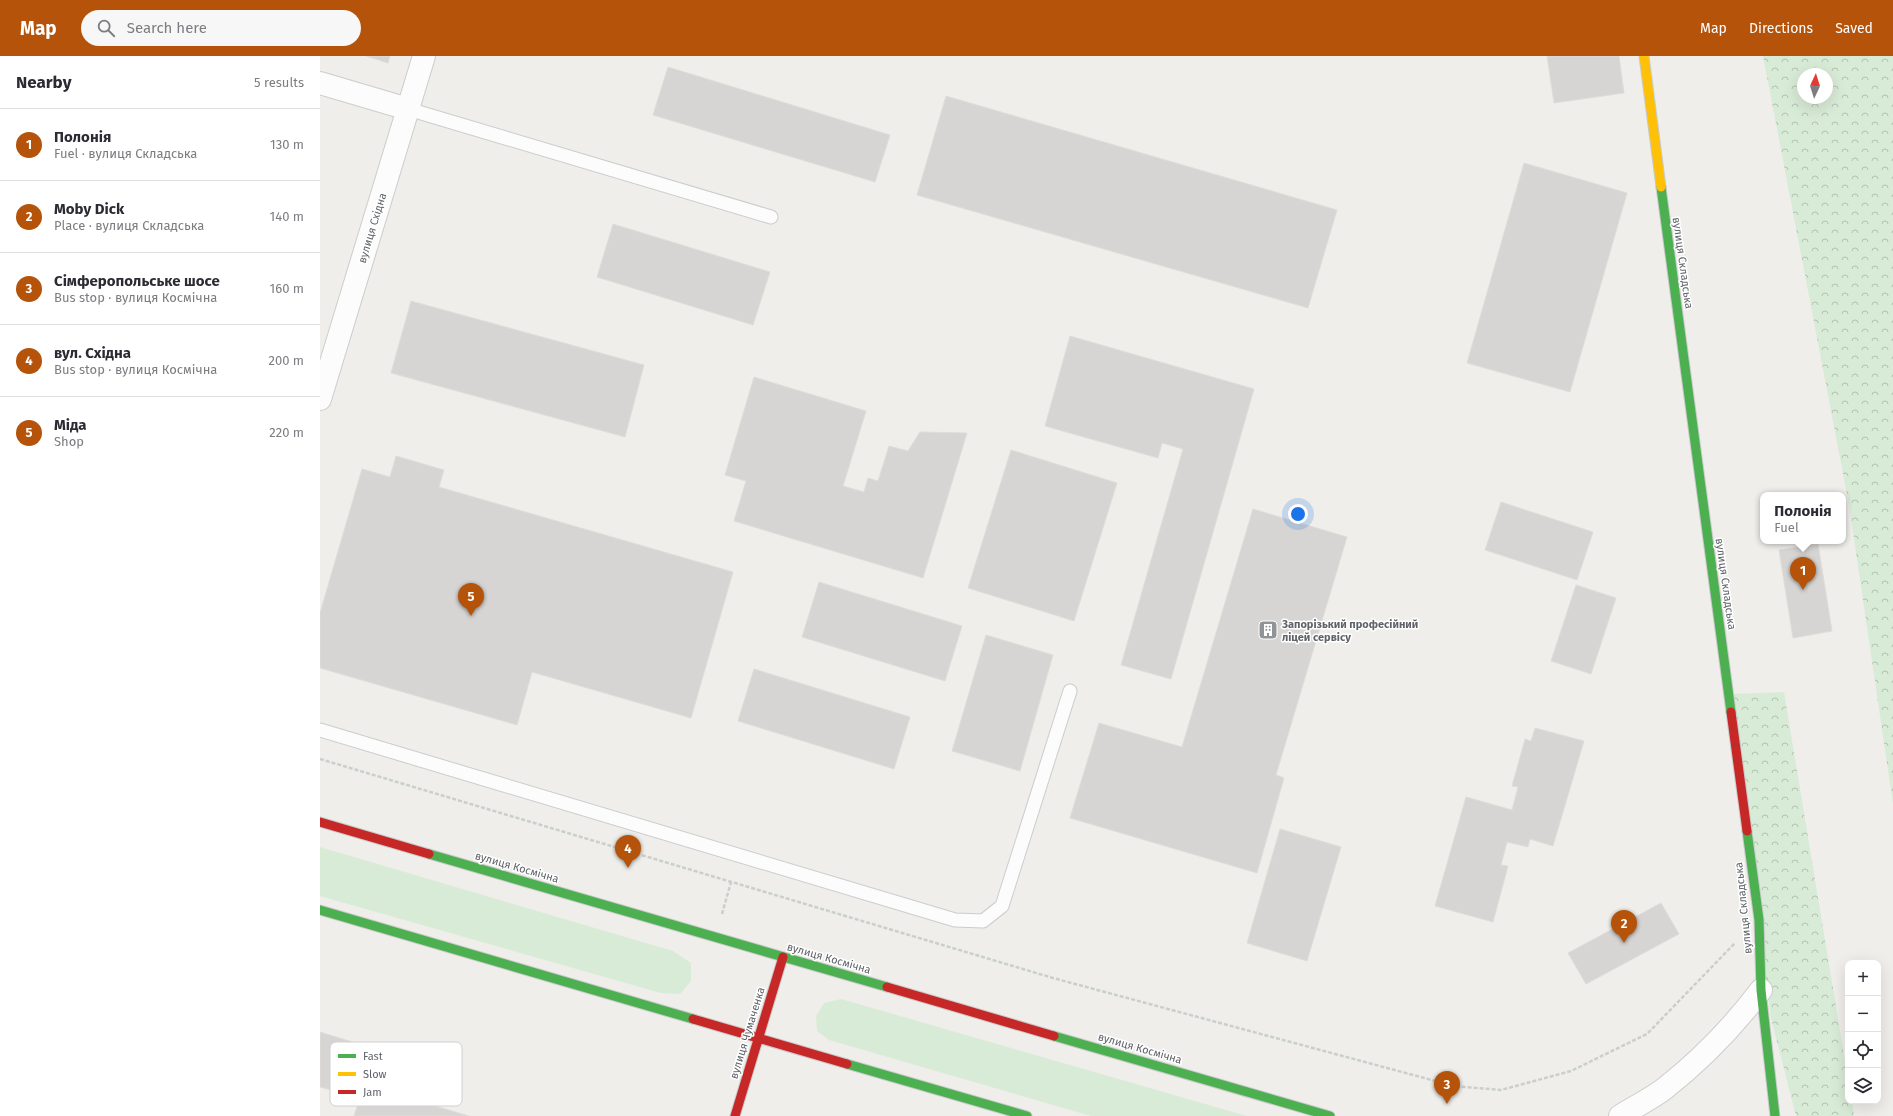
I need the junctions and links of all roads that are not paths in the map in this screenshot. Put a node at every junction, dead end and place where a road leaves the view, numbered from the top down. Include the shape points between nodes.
1 (424, 56) edge
2 (1644, 56) edge
3 (320, 83) edge
4 (408, 109) junction
5 (771, 217) dead end
6 (320, 400) edge
7 (1070, 691) dead end
8 (320, 730) edge
9 (320, 822) edge
10 (320, 910) edge
11 (783, 957) junction
12 (1761, 990) junction
13 (758, 1038) junction
14 (735, 1116) edge
15 (1027, 1116) edge
16 (1330, 1116) edge
17 (1620, 1116) edge
18 (1775, 1116) edge

1 - 4 street, вулиця Східна
2 - 12 main road, вулиця Складська via 1758,920
3 - 4 street
4 - 5 lane
4 - 6 street, вулиця Східна
7 - 8 lane via 1002,906 983,921 955,920
9 - 11 main road, вулиця Космічна
10 - 13 main road
11 - 13 main road, вулиця Чумаченка
11 - 16 main road, вулиця Космічна
12 - 17 street via 1734,1025 1714,1045 1664,1089
12 - 18 main road, вулиця Складська
13 - 14 main road, вулиця Чумаченка
13 - 15 main road

